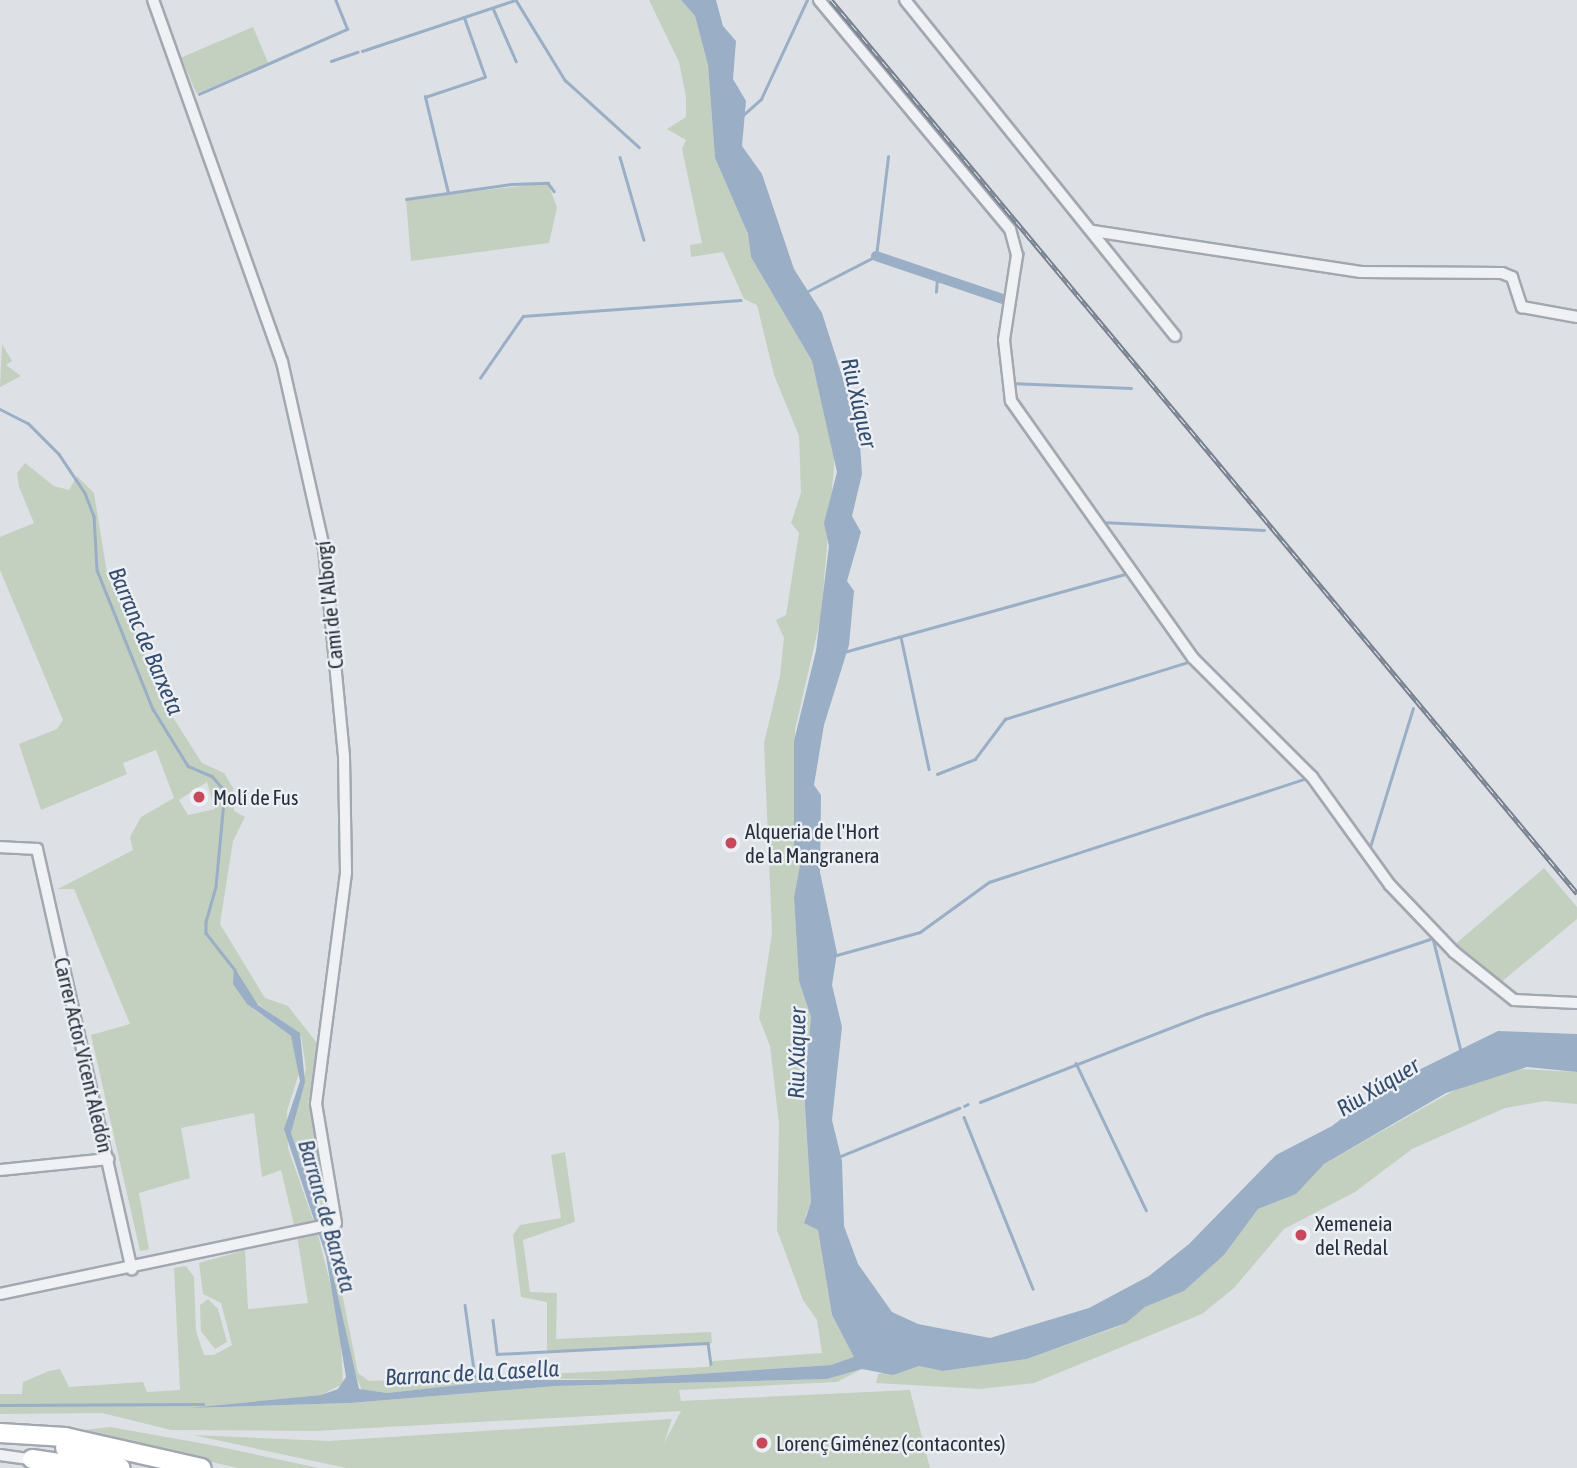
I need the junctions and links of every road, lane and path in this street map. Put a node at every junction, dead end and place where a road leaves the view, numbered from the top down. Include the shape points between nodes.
1 (153, 0) edge
2 (819, 0) edge
3 (905, 0) edge
4 (1093, 231) junction
5 (1577, 317) edge
6 (1175, 336) dead end
7 (0, 847) edge
8 (1577, 1003) edge
9 (108, 1159) junction
10 (0, 1170) edge
11 (138, 1268) junction
12 (0, 1294) edge
13 (0, 1435) edge
14 (0, 1455) edge
15 (32, 1464) edge
16 (65, 1468) edge
17 (93, 1468) edge
18 (121, 1468) edge
19 (202, 1468) edge

1 - 11 street, Camí de l'Alborgí via 282,362 324,548 344,756 346,872 316,1104 336,1223
2 - 8 street via 1010,229 1017,256 1004,340 1011,401 1193,658 1312,778 1390,885 1454,952 1514,1000
3 - 4 street
4 - 5 street via 1361,272 1502,273 1512,277 1522,307
4 - 6 street
7 - 9 street, Carrer Actor Vicent Aledón via 31,845
9 - 10 street
9 - 11 street, Carrer Actor Vicent Aledón
11 - 12 street
13 - 18 main road via 62,1448
13 - 19 main road via 65,1437
14 - 15 street
15 - 16 street
15 - 17 main road

